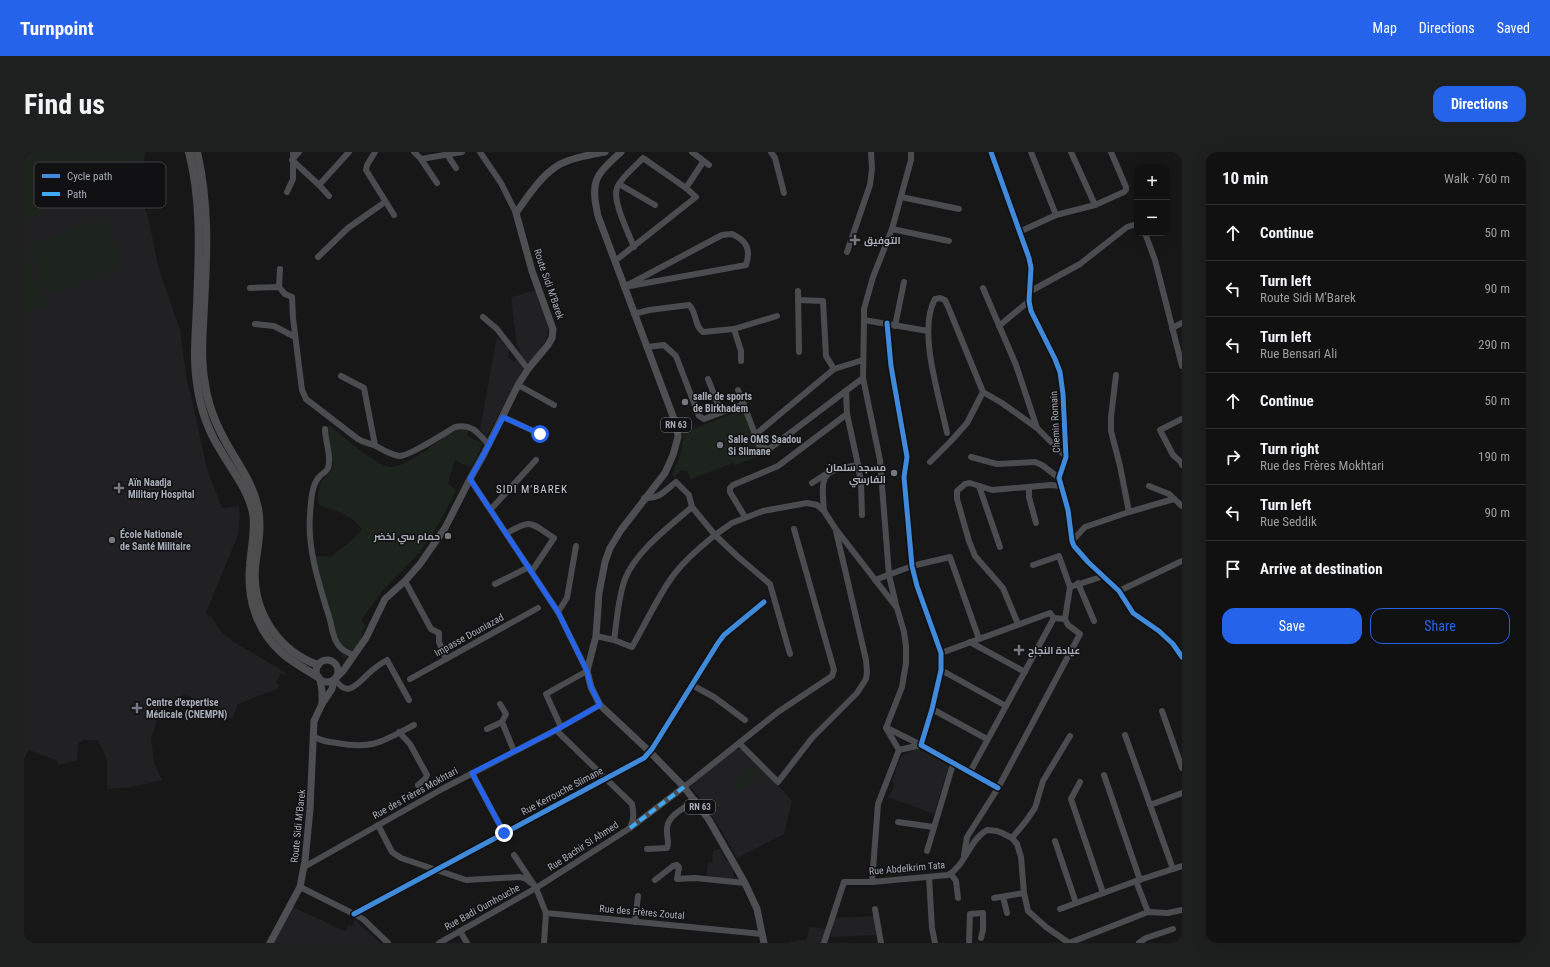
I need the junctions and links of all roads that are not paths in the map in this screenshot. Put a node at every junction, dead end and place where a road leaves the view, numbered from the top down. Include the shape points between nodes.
1 (189, 152) edge
2 (197, 152) edge
3 (293, 152) edge
4 (299, 152) edge
5 (349, 152) edge
6 (375, 152) edge
7 (414, 152) edge
8 (462, 152) edge
9 (481, 152) edge
10 (605, 152) edge
11 (621, 152) edge
12 (692, 152) edge
13 (771, 152) edge
14 (871, 152) edge
15 (911, 152) edge
16 (990, 152) edge
17 (1031, 152) edge
18 (1072, 152) edge
19 (1111, 152) edge
20 (446, 153) edge
21 (421, 159) junction
22 (292, 160) junction
23 (456, 168) dead end
24 (437, 183) dead end
25 (619, 184) junction
26 (319, 185) junction
27 (686, 188) junction
28 (287, 192) dead end
29 (784, 193) dead end
30 (329, 196) dead end
31 (901, 197) junction
32 (385, 202) junction
33 (655, 205) dead end
34 (1094, 205) junction
35 (959, 209) dead end
36 (516, 213) junction
37 (394, 215) dead end
38 (1056, 216) junction
39 (1134, 225) edge
40 (892, 229) junction
41 (1019, 232) junction
42 (1146, 236) edge
43 (949, 241) dead end
44 (634, 247) junction
45 (847, 252) dead end
46 (318, 257) dead end
47 (615, 261) junction
48 (280, 269) dead end
49 (904, 282) dead end
50 (280, 287) junction
51 (624, 287) junction
52 (250, 288) dead end
53 (983, 288) dead end
54 (798, 291) dead end
55 (1029, 292) junction
56 (798, 300) junction
57 (1029, 301) junction
58 (634, 314) junction
59 (777, 316) dead end
60 (483, 317) dead end
61 (864, 320) junction
62 (887, 323) junction
63 (1182, 323) edge
64 (255, 324) dead end
65 (895, 326) junction
66 (999, 326) junction
67 (1172, 328) junction
68 (734, 329) junction
69 (928, 331) junction
70 (295, 337) junction
71 (647, 347) junction
72 (799, 352) dead end
73 (1180, 357) edge
74 (862, 360) junction
75 (741, 361) dead end
76 (1182, 366) edge
77 (528, 369) junction
78 (834, 370) junction
79 (1116, 375) dead end
80 (341, 376) dead end
81 (863, 378) junction
82 (708, 379) dead end
83 (518, 385) junction
84 (738, 390) dead end
85 (846, 391) junction
86 (984, 392) junction
87 (744, 404) junction
88 (554, 405) dead end
89 (720, 412) junction
90 (847, 414) junction
91 (503, 417) junction
92 (1182, 419) edge
93 (1037, 428) junction
94 (325, 429) dead end
95 (947, 433) dead end
96 (540, 434) dead end
97 (756, 434) junction
98 (375, 445) junction
99 (489, 445) junction
100 (970, 457) dead end
101 (1066, 457) junction
102 (536, 460) dead end
103 (930, 462) dead end
104 (858, 465) junction
105 (1182, 465) edge
106 (826, 474) junction
107 (1059, 478) junction
108 (470, 479) junction
109 (812, 483) dead end
110 (979, 486) junction
111 (1060, 486) junction
112 (1149, 486) dead end
113 (1029, 488) junction
114 (644, 498) junction
115 (1174, 499) junction
116 (1182, 506) edge
117 (692, 507) junction
118 (491, 509) junction
119 (824, 511) junction
120 (1129, 512) junction
121 (862, 515) dead end
122 (745, 517) junction
123 (1036, 523) dead end
124 (835, 528) junction
125 (794, 529) dead end
126 (507, 533) junction
127 (715, 535) junction
128 (1072, 541) junction
129 (576, 546) dead end
130 (1000, 547) dead end
131 (1182, 561) edge
132 (912, 566) junction
133 (1033, 566) dead end
134 (530, 569) junction
135 (889, 575) junction
136 (1104, 576) junction
137 (876, 580) junction
138 (405, 581) junction
139 (1078, 583) junction
140 (495, 584) dead end
141 (1070, 587) junction
142 (1119, 591) junction
143 (764, 602) dead end
144 (538, 608) dead end
145 (897, 608) junction
146 (558, 612) junction
147 (1054, 618) junction
148 (1065, 619) junction
149 (1094, 621) dead end
150 (1018, 624) junction
151 (596, 636) junction
152 (979, 639) junction
153 (614, 640) junction
154 (970, 642) junction
155 (941, 653) junction
156 (790, 654) dead end
157 (1182, 656) edge
158 (352, 658) junction
159 (446, 659) junction
160 (334, 662) junction
161 (318, 665) junction
162 (940, 670) junction
163 (587, 671) junction
164 (1024, 672) junction
165 (319, 678) junction
166 (335, 679) junction
167 (410, 679) dead end
168 (692, 685) junction
169 (409, 700) dead end
170 (322, 704) junction
171 (500, 704) dead end
172 (600, 705) junction
173 (1006, 706) junction
174 (932, 709) junction
175 (1162, 710) dead end
176 (744, 720) dead end
177 (502, 722) junction
178 (414, 724) dead end
179 (886, 728) junction
180 (487, 729) dead end
181 (559, 729) junction
182 (399, 732) junction
183 (1126, 735) dead end
184 (313, 736) junction
185 (1070, 736) dead end
186 (988, 739) junction
187 (739, 743) junction
188 (921, 746) junction
189 (899, 750) junction
190 (514, 751) junction
191 (650, 752) junction
192 (953, 764) junction
193 (1182, 768) edge
194 (970, 772) junction
195 (472, 773) junction
196 (1104, 775) dead end
197 (604, 779) junction
198 (1080, 782) dead end
199 (418, 785) dead end
200 (684, 787) junction
201 (998, 788) junction
202 (1182, 794) edge
203 (695, 800) junction
204 (1150, 805) junction
205 (898, 822) dead end
206 (378, 825) junction
207 (933, 827) junction
208 (630, 828) junction
209 (504, 833) junction
210 (1012, 838) junction
211 (1055, 841) dead end
212 (647, 849) dead end
213 (927, 851) dead end
214 (514, 855) dead end
215 (963, 859) junction
216 (304, 866) junction
217 (1182, 866) edge
218 (1173, 869) junction
219 (435, 870) junction
220 (951, 874) junction
221 (929, 878) junction
222 (655, 880) dead end
223 (1138, 880) junction
224 (872, 882) junction
225 (745, 883) junction
226 (300, 887) junction
227 (536, 888) junction
228 (1024, 893) junction
229 (1103, 893) junction
230 (638, 896) dead end
231 (1003, 897) junction
232 (958, 898) dead end
233 (994, 898) dead end
234 (1076, 903) junction
235 (875, 909) dead end
236 (1060, 909) dead end
237 (1182, 910) edge
238 (1148, 912) junction
239 (546, 913) junction
240 (1007, 913) dead end
241 (354, 914) junction
242 (635, 922) junction
243 (1173, 929) dead end
244 (460, 931) junction
245 (762, 934) junction
246 (982, 938) dead end
247 (270, 943) edge
248 (388, 943) edge
249 (438, 943) edge
250 (466, 943) edge
251 (544, 943) edge
252 (764, 943) edge
253 (824, 943) edge
254 (882, 943) edge
255 (935, 943) edge
256 (969, 943) edge
257 (1069, 943) edge
258 (1139, 943) edge

1 - 165 highway via 199,210 195,362 199,396 214,440 240,481 251,508 254,535 248,584 257,618 265,634 282,653
2 - 161 highway via 206,209 202,351 207,395 222,436 247,477 256,500 260,531 255,577 262,612 272,631 286,647 305,660
3 - 22 street
4 - 22 street
5 - 26 street
6 - 32 street via 366,170
7 - 21 street
8 - 20 street
9 - 36 street, Route Sidi M'Barek
10 - 36 main road via 558,165 535,186
11 - 47 main road, RN 63 via 604,167 594,182 598,216
12 - 27 street via 706,164
13 - 29 street via 779,170
14 - 45 street via 870,185
15 - 31 street
16 - 41 street, Chemin Romain
17 - 38 street
18 - 34 street
19 - 34 street via 1126,190
20 - 21 street
20 - 23 street
21 - 24 street
22 - 26 street
22 - 28 street via 292,179
25 - 27 street via 643,158
25 - 33 street
25 - 44 street via 615,199
26 - 30 street
27 - 44 street via 696,197
31 - 35 street
31 - 40 street
32 - 37 street
32 - 46 street via 348,228
34 - 38 street
36 - 77 main road, Route Sidi M'Barek via 532,271 554,329 548,345
38 - 41 street
39 - 55 street via 1080,264
40 - 43 street
40 - 61 street via 873,277 864,309
41 - 55 street, Chemin Romain via 1031,268
42 - 67 street via 1155,260
44 - 47 street
47 - 51 main road, RN 63
48 - 50 street
49 - 65 street
50 - 52 street
50 - 70 street via 285,294 292,297
51 - 51 street via 722,235 732,234 741,239 748,248 749,257 746,265
51 - 58 main road, RN 63
53 - 66 street
54 - 56 street
55 - 57 street, Chemin Romain
56 - 72 street
56 - 78 street via 823,301 826,356
57 - 66 street
57 - 101 street, Chemin Romain via 1060,372
58 - 68 street via 689,305 698,327 703,332
58 - 71 main road, RN 63
59 - 68 street
60 - 77 street via 497,329
61 - 62 street
61 - 74 street
62 - 65 street
62 - 132 street via 891,366 907,457 904,477
63 - 67 street
64 - 70 street via 274,326
65 - 69 street
66 - 93 street via 1016,365
67 - 73 street
68 - 75 street via 741,351
69 - 86 street via 930,306 935,299 945,300
69 - 95 street
70 - 98 street via 300,384 306,399 358,439
71 - 89 street via 664,345 676,356 701,418
71 - 114 main road, RN 63 via 675,420 678,437 665,473
73 - 76 street
74 - 78 street
74 - 81 street
77 - 83 main road, Route Sidi M'Barek
78 - 97 street
79 - 120 street via 1111,431
80 - 98 street via 364,388
81 - 85 street
81 - 135 street via 880,460
82 - 89 street
83 - 88 street
83 - 91 main road, Route Sidi M'Barek
84 - 87 street
85 - 90 street
85 - 97 street via 769,449 760,447
86 - 93 street
86 - 103 street via 967,423
87 - 89 street
87 - 97 street
90 - 104 street
90 - 122 street via 778,466 732,485 730,492
91 - 96 street
91 - 99 main road, Route Sidi M'Barek
92 - 105 street via 1160,430 1173,455
93 - 101 street
94 - 158 street via 328,467 320,476 313,491 310,539 336,640
98 - 99 street via 400,456 405,455 455,427 462,426 472,428
99 - 108 main road, Route Sidi M'Barek
100 - 107 street via 997,464 1035,462
101 - 107 street, Chemin Romain
102 - 118 street
104 - 106 street via 836,469
104 - 121 street
106 - 109 street
106 - 119 street via 822,482
107 - 111 street, Chemin Romain
108 - 118 street
108 - 138 main road, Route Sidi M'Barek via 434,546
110 - 113 street via 992,490
110 - 130 street
110 - 150 street via 965,484 957,491 969,541 975,556 1003,588
111 - 113 street
111 - 128 street, Chemin Romain via 1068,510
112 - 115 street via 1169,494
113 - 123 street
114 - 117 street via 658,497 676,482 689,495
114 - 151 main road, RN 63 via 610,548 605,562 599,593
115 - 116 street
115 - 120 street
117 - 127 street
117 - 153 street via 642,554 625,578
118 - 126 street
119 - 122 street via 817,505 807,503
119 - 124 street
120 - 128 street via 1085,527
122 - 127 street
124 - 137 street
124 - 187 street via 866,660 866,679 857,693 812,738 778,782
125 - 187 street via 834,670 832,676 778,712
126 - 134 street
126 - 134 street via 528,523 554,538
127 - 153 street via 688,558 675,574 632,647
127 - 156 street via 770,584
128 - 136 street, Chemin Romain via 1088,562
129 - 146 street via 567,598
131 - 142 street
132 - 135 street
132 - 152 street via 950,557
132 - 155 street
133 - 141 street via 1059,556
134 - 140 street
134 - 146 street
135 - 137 street
135 - 145 street
136 - 139 street
136 - 142 street, Chemin Romain
137 - 145 street
138 - 158 main road, Route Sidi M'Barek via 385,599 371,630
138 - 159 street via 431,628 439,633 439,642
139 - 141 street
139 - 149 street
141 - 148 street
142 - 157 street, Chemin Romain via 1133,613 1159,631
143 - 168 street via 724,635
144 - 159 street, Impasse Douniazad
145 - 179 street via 904,632 906,663 902,687
146 - 163 street
147 - 148 street
147 - 150 street via 1050,613
147 - 164 street
148 - 201 street via 1068,625 1080,634
150 - 152 street
151 - 153 street
151 - 163 main road, RN 63
152 - 154 street
154 - 155 street
154 - 164 street
155 - 162 street
158 - 160 main road
158 - 166 main road, Route Sidi M'Barek
159 - 167 street, Impasse Douniazad
160 - 161 main road via 327,660
160 - 166 main road via 338,667
161 - 165 main road via 316,670
162 - 173 street
162 - 174 street
163 - 172 main road, RN 63
163 - 181 street via 546,694
164 - 173 street
165 - 166 main road via 328,682
165 - 170 main road, Route Sidi M'Barek
166 - 169 street via 342,687 353,688 388,660
166 - 170 main road, Route Sidi M'Barek
168 - 176 street via 714,697
168 - 191 street
170 - 184 main road, Route Sidi M'Barek via 314,721
171 - 177 street via 506,714
172 - 181 street, Rue des Frères Mokhtari
172 - 191 main road, RN 63
173 - 186 street
174 - 186 street
174 - 188 street
175 - 193 street
177 - 180 street
177 - 190 street
178 - 182 street
179 - 188 street
179 - 189 street
181 - 190 street, Rue des Frères Mokhtari
181 - 197 street
182 - 184 street via 374,744 360,747 320,740
182 - 199 street via 410,744 427,776
183 - 204 street
184 - 216 main road, Route Sidi M'Barek via 312,783
185 - 210 street via 1043,781 1034,808
186 - 194 street
187 - 200 street
188 - 189 street
188 - 192 street
189 - 224 street via 878,804
190 - 195 street, Rue des Frères Mokhtari
191 - 197 street, Rue Kerrouche Slimane via 644,758
191 - 200 main road, RN 63
192 - 194 street
192 - 207 street
194 - 201 street
195 - 206 street, Rue des Frères Mokhtari
195 - 209 street
196 - 223 street
197 - 208 street, Rue Bachir Si Ahmed via 632,804 634,812
197 - 209 street, Rue Kerrouche Slimane
198 - 229 street via 1071,799
200 - 203 main road, RN 63
200 - 208 street
201 - 215 street via 967,837
202 - 204 street
203 - 212 street via 670,819 666,829 667,848
203 - 225 main road, RN 63
204 - 218 street
205 - 207 street
206 - 216 street, Rue des Frères Mokhtari
206 - 219 street via 392,852
207 - 213 street
208 - 227 street, Rue Bachir Si Ahmed
209 - 219 street, Rue Kerrouche Slimane
210 - 215 street, Rue Abdelkrim Tata via 997,830 987,830 974,842
210 - 228 street via 1017,844 1020,857
211 - 234 street
214 - 227 street
215 - 220 street, Rue Abdelkrim Tata
216 - 226 main road, Route Sidi M'Barek
217 - 218 street
218 - 223 street
219 - 227 street via 466,880 520,877
219 - 241 street, Rue Kerrouche Slimane
220 - 221 street, Rue Abdelkrim Tata
220 - 232 street via 956,881
221 - 224 street, Rue Abdelkrim Tata
221 - 255 street
222 - 225 street via 676,865 679,867 677,879 695,878
223 - 229 street
223 - 238 street
224 - 253 street, Rue Abdelkrim Tata via 844,882
225 - 245 main road, RN 63 via 757,909
226 - 241 street
226 - 247 main road, Route Sidi M'Barek
227 - 239 street
227 - 244 street, Rue Badi Oumhouche
228 - 231 street
228 - 257 street via 1028,911
229 - 234 street
230 - 242 street
231 - 233 street
231 - 240 street
234 - 236 street
235 - 254 street
237 - 238 street via 1168,913
238 - 257 street
239 - 242 street, Rue des Frères Zoutal
239 - 251 street
241 - 248 street via 363,919
242 - 245 street, Rue des Frères Zoutal
243 - 258 street
244 - 249 street, Rue Badi Oumhouche
244 - 250 street
245 - 252 main road, RN 63
246 - 256 street via 984,913 970,914

